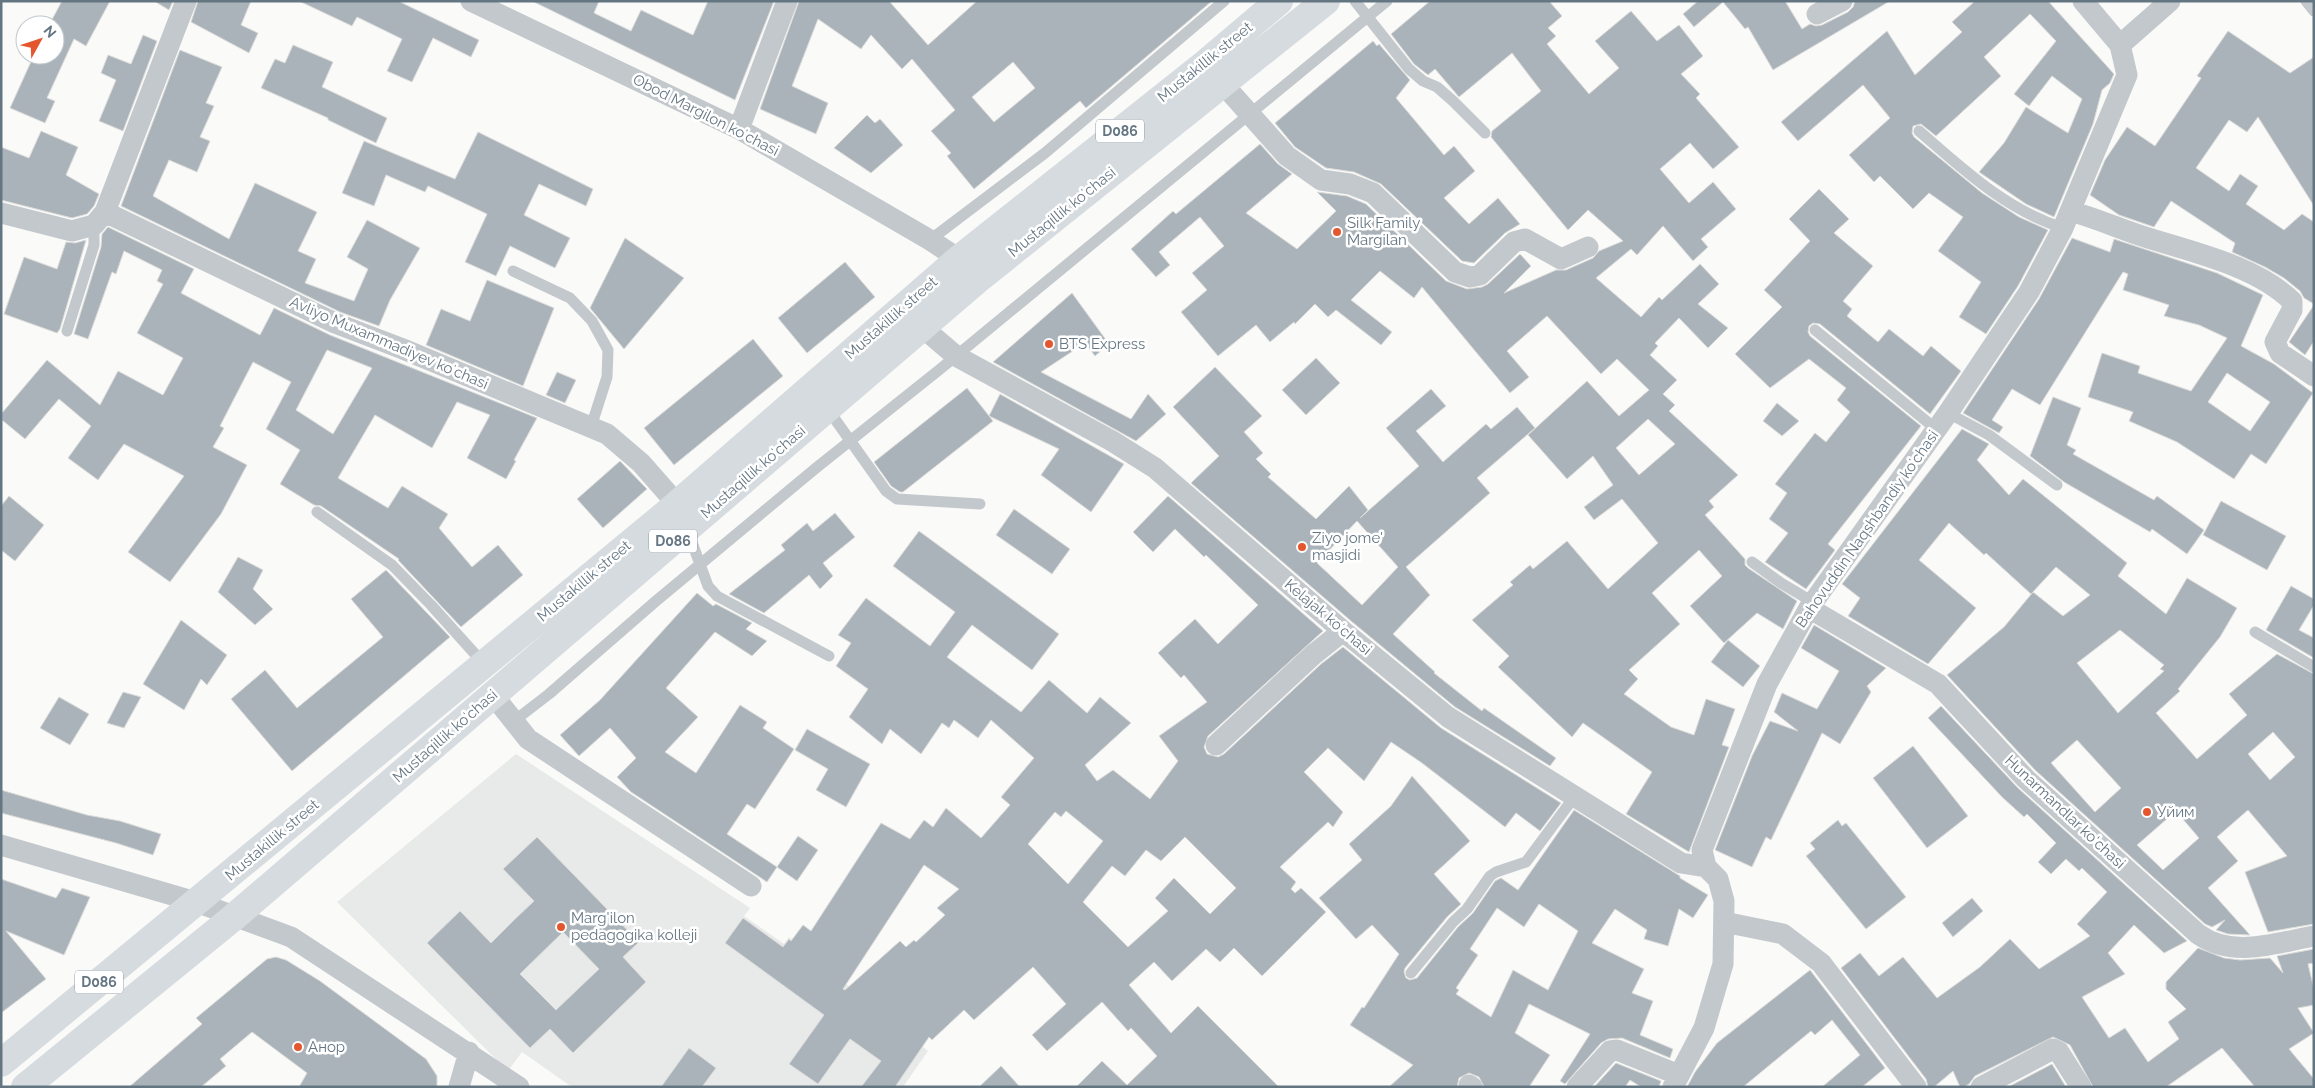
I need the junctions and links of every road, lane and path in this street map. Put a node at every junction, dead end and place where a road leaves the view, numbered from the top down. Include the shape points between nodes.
1 (186, 1) edge
2 (471, 1) edge
3 (787, 1) edge
4 (1224, 1) edge
5 (1279, 1) edge
6 (1326, 1) edge
7 (1355, 1) edge
8 (1388, 1) edge
9 (1842, 1) edge
10 (2083, 1) edge
11 (2170, 1) edge
12 (2306, 1) edge
13 (2314, 11) edge
14 (1817, 14) dead end
15 (1369, 16) junction
16 (2120, 45) junction
17 (1223, 84) junction
18 (1250, 114) junction
19 (739, 129) junction
20 (1919, 131) dead end
21 (1485, 133) dead end
22 (1, 213) edge
23 (100, 218) junction
24 (2066, 219) junction
25 (930, 240) junction
26 (1588, 247) dead end
27 (959, 259) junction
28 (513, 271) dead end
29 (977, 280) junction
30 (922, 327) junction
31 (1814, 330) dead end
32 (68, 331) dead end
33 (956, 356) junction
34 (2314, 376) edge
35 (827, 408) junction
36 (1942, 421) junction
37 (591, 427) junction
38 (850, 442) junction
39 (2058, 485) dead end
40 (677, 504) junction
41 (980, 504) dead end
42 (317, 512) dead end
43 (687, 529) junction
44 (1752, 562) dead end
45 (701, 563) junction
46 (1811, 605) junction
47 (1343, 631) junction
48 (2255, 632) dead end
49 (829, 656) dead end
50 (484, 664) junction
51 (2314, 667) edge
52 (493, 695) junction
53 (514, 722) junction
54 (1216, 745) dead end
55 (1575, 796) junction
56 (1, 845) edge
57 (1706, 867) junction
58 (751, 886) dead end
59 (196, 902) junction
60 (234, 917) junction
61 (1724, 922) junction
62 (2314, 936) edge
63 (1411, 973) dead end
64 (468, 1052) junction
65 (1, 1063) edge
66 (1676, 1081) edge
67 (25, 1087) edge
68 (458, 1087) edge
69 (519, 1087) edge
70 (1577, 1087) edge
71 (1916, 1087) edge
72 (1981, 1087) edge
73 (2081, 1087) edge

1 - 23 street
2 - 19 street, Obod Margilon koʻchasi
3 - 19 street
4 - 25 lane via 1044,153
5 - 27 main road, Mustakillik street / D086
6 - 17 main road, Mustaqillik koʻchasi / D086
7 - 15 lane
8 - 15 lane
9 - 14 street
10 - 16 street
11 - 16 street
12 - 13 lane
15 - 18 lane
15 - 21 lane via 1409,69 1423,81 1437,87
16 - 24 street, Bahovuddin Naqshbandiy koʻchasi via 2127,75
17 - 18 street
17 - 29 main road, Mustaqillik koʻchasi / D086
18 - 26 street via 1287,156 1321,180 1350,184 1373,193 1455,272 1470,277 1480,275 1514,242 1525,239 1561,259
18 - 33 lane
19 - 25 street, Obod Margilon koʻchasi
20 - 24 lane via 1970,176 2004,200 2040,221
22 - 23 street via 72,230
23 - 32 lane
23 - 37 street, Avliyo Muxammadiyev koʻchasi via 335,323
24 - 34 street via 2198,254 2278,287 2292,301 2292,310 2275,342 2280,353
24 - 36 street, Bahovuddin Naqshbandiy koʻchasi via 2029,292
25 - 27 street, Obod Margilon koʻchasi
27 - 29 street, Obod Margilon koʻchasi
27 - 40 main road, Mustakillik street / D086
28 - 37 lane via 570,298 592,321 608,350 607,377
29 - 30 main road, Mustaqillik koʻchasi / D086
30 - 33 street, Kelajak koʻchasi
30 - 35 main road, Mustaqillik koʻchasi / D086
31 - 36 lane
33 - 38 lane
33 - 47 street, Kelajak koʻchasi via 1155,468
35 - 38 lane
35 - 43 main road, Mustaqillik koʻchasi / D086
36 - 39 lane via 1989,435
36 - 46 street, Bahovuddin Naqshbandiy koʻchasi
37 - 40 street, Avliyo Muxammadiyev koʻchasi via 607,434 641,463
38 - 41 lane via 886,491 897,499
38 - 45 lane
40 - 50 main road, Mustakillik street / D086
42 - 50 lane via 392,565
43 - 45 lane
43 - 52 main road, Mustaqillik koʻchasi / D086
44 - 46 lane
45 - 49 lane via 708,586 717,596
45 - 53 lane
46 - 57 street, Bahovuddin Naqshbandiy koʻchasi via 1767,684 1702,850
46 - 62 street, Hunarmandlar ko‘chasi via 1938,684 2026,779 2209,942 2232,948 2250,948
47 - 54 street
47 - 55 street, Kelajak koʻchasi via 1448,717
48 - 51 lane
50 - 59 main road, Mustakillik street / D086
52 - 53 street
52 - 60 main road, Mustaqillik koʻchasi / D086
53 - 58 street via 528,739
55 - 57 street, Kelajak koʻchasi via 1681,863
55 - 63 lane via 1526,862 1490,876 1467,909
56 - 59 street
57 - 61 street via 1718,879 1724,901
59 - 60 street
59 - 65 main road, Mustakillik street / D086
60 - 64 street via 291,937
60 - 67 main road, Mustaqillik koʻchasi / D086
61 - 66 street via 1723,964 1704,1028
61 - 71 street via 1784,934 1821,963
64 - 68 street
64 - 69 street
66 - 70 street via 1617,1050 1610,1051
72 - 73 street via 2053,1049 2059,1052

